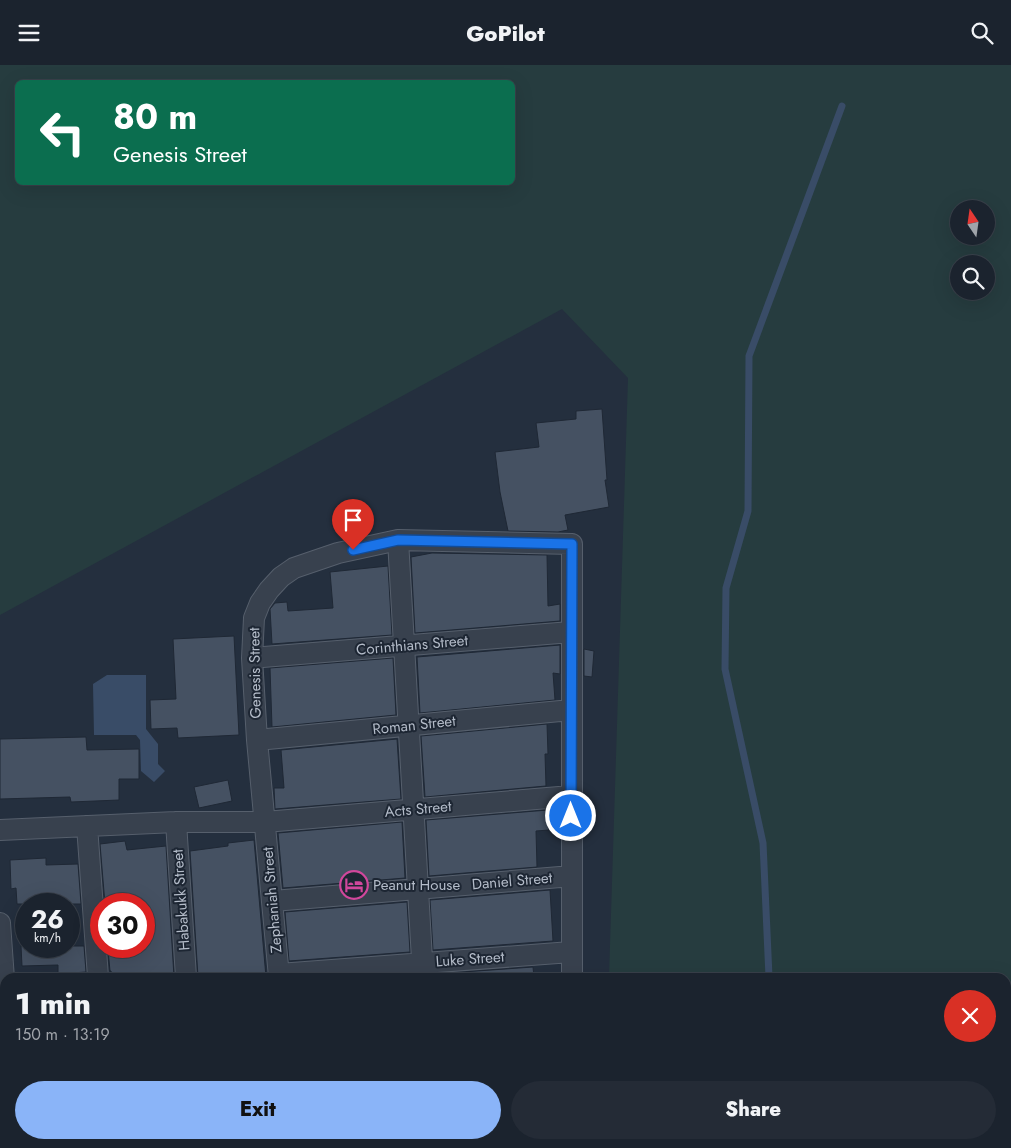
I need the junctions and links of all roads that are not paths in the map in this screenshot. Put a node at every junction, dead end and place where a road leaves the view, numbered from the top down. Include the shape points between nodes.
1 (398, 540) junction
2 (571, 632) junction
3 (405, 646) junction
4 (252, 657) junction
5 (571, 710) junction
6 (409, 726) junction
7 (257, 740) junction
8 (571, 796) junction
9 (414, 810) junction
10 (176, 822) junction
11 (266, 822) junction
12 (87, 826) junction
13 (0, 830) edge
14 (572, 876) junction
15 (418, 889) junction
16 (273, 901) junction
17 (0, 923) edge
18 (572, 951) junction
19 (423, 970) edge
20 (4, 973) edge
21 (98, 973) edge
22 (186, 973) edge
23 (279, 973) edge
24 (351, 973) edge
25 (572, 973) edge

1 - 2 street, Genesis Street via 572,544
1 - 3 street
1 - 4 street, Genesis Street via 309,562 281,577 260,603 254,618
2 - 3 street, Corinthians Street
2 - 5 street, Genesis Street
3 - 4 street, Corinthians Street
3 - 6 street
4 - 7 street, Genesis Street
5 - 6 street, Roman Street
5 - 8 street, Genesis Street
6 - 7 street, Roman Street
6 - 9 street
7 - 11 street, Genesis Street
8 - 9 street, Acts Street
8 - 14 street, Genesis Street
9 - 11 street, Acts Street
9 - 15 street
10 - 11 street
10 - 12 street
10 - 22 street, Habakukk Street
11 - 16 street, Zephaniah Street
12 - 13 street
12 - 21 street
14 - 15 street, Daniel Street
14 - 18 street, Genesis Street
15 - 16 street, Daniel Street
15 - 19 street
16 - 23 street, Zephaniah Street
17 - 20 street
18 - 19 street, Luke Street
18 - 25 street, Genesis Street
19 - 24 street, Luke Street

